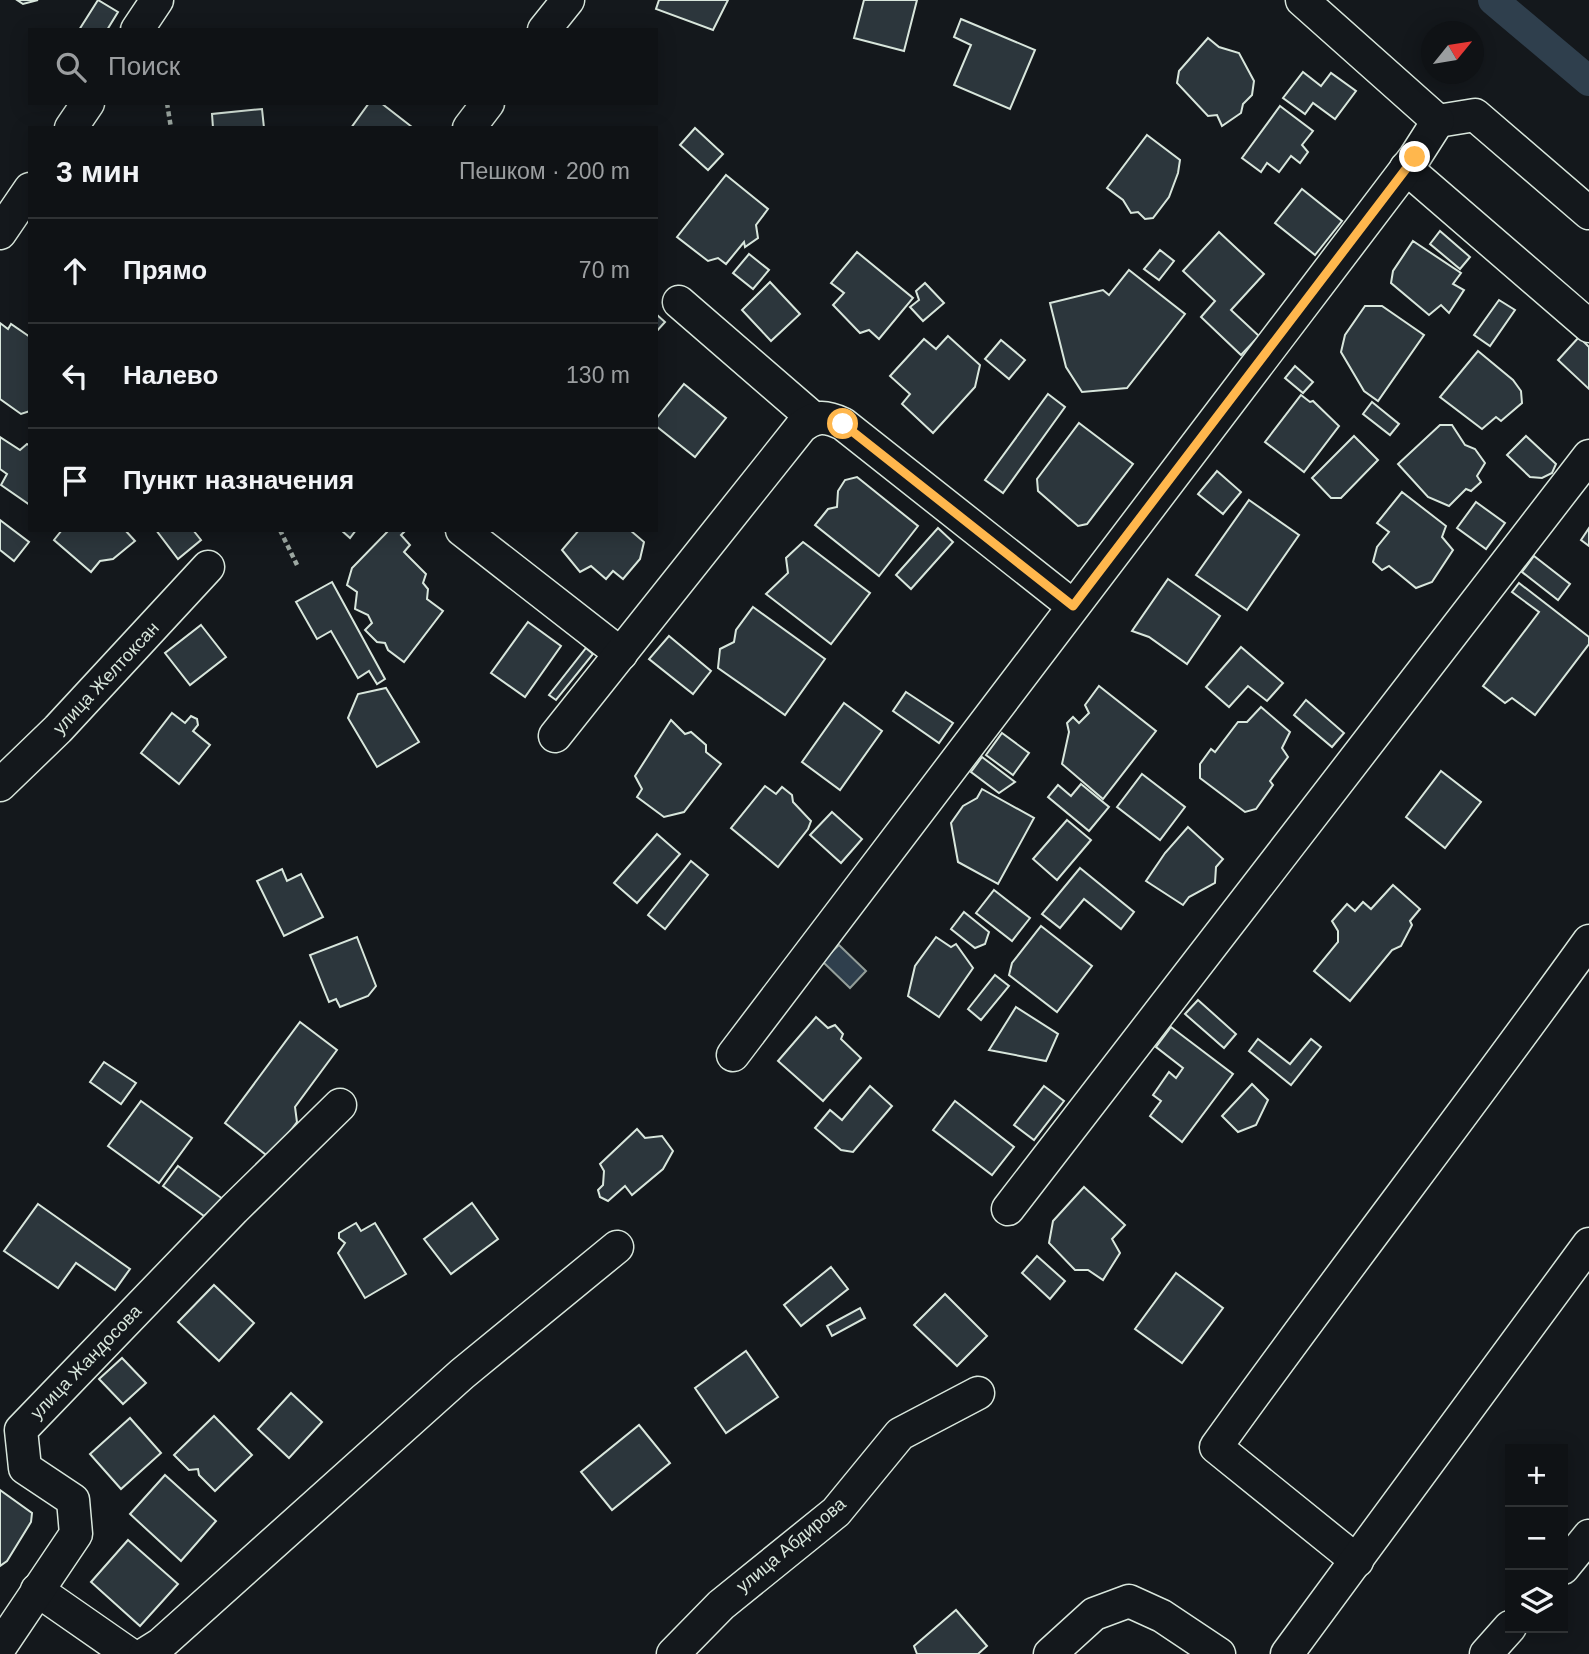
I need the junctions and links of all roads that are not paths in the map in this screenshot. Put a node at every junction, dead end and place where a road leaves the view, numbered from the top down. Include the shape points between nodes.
1 (158, 0) edge
2 (568, 0) edge
3 (1302, 0) edge
4 (138, 28) edge
5 (546, 28) edge
6 (87, 105) edge
7 (486, 105) edge
8 (1438, 121) junction
9 (72, 126) edge
10 (471, 126) edge
11 (1406, 168) junction
12 (28, 192) edge
13 (1589, 213) edge
14 (0, 233) edge
15 (678, 302) dead end
16 (1589, 326) edge
17 (813, 418) junction
18 (1589, 456) edge
19 (465, 532) edge
20 (208, 568) dead end
21 (1073, 606) junction
22 (621, 654) junction
23 (555, 736) dead end
24 (0, 785) edge
25 (1589, 941) edge
26 (733, 1055) dead end
27 (340, 1105) dead end
28 (1008, 1209) dead end
29 (1589, 1244) edge
30 (617, 1247) dead end
31 (978, 1393) dead end
32 (1589, 1536) edge
33 (1357, 1561) junction
34 (1568, 1562) edge
35 (37, 1590) junction
36 (1505, 1633) edge
37 (0, 1647) edge
38 (129, 1654) edge
39 (145, 1654) edge
40 (673, 1654) edge
41 (1050, 1654) edge
42 (1219, 1654) edge
43 (1287, 1654) edge
44 (1486, 1654) edge

1 - 4 street
2 - 5 street
3 - 8 street
6 - 9 street
7 - 10 street
8 - 11 street
8 - 13 street via 1475,115
11 - 16 street
11 - 21 street
12 - 14 street
15 - 17 street
17 - 21 street via 829,417 843,424
17 - 22 street via 801,427
18 - 28 street
19 - 22 street
20 - 24 street, улица Желтоксан
21 - 26 street
22 - 23 street
25 - 33 street via 1216,1447
27 - 35 street, улица Жандосова via 21,1430 25,1468 73,1500 76,1534
29 - 33 street
30 - 39 street via 462,1374
31 - 40 street, улица Абдирова via 900,1434 836,1512 721,1605
32 - 34 street
33 - 43 street
35 - 37 street, улица Жандосова
35 - 38 street
36 - 44 street
41 - 42 street via 1094,1614 1129,1601 1162,1616

